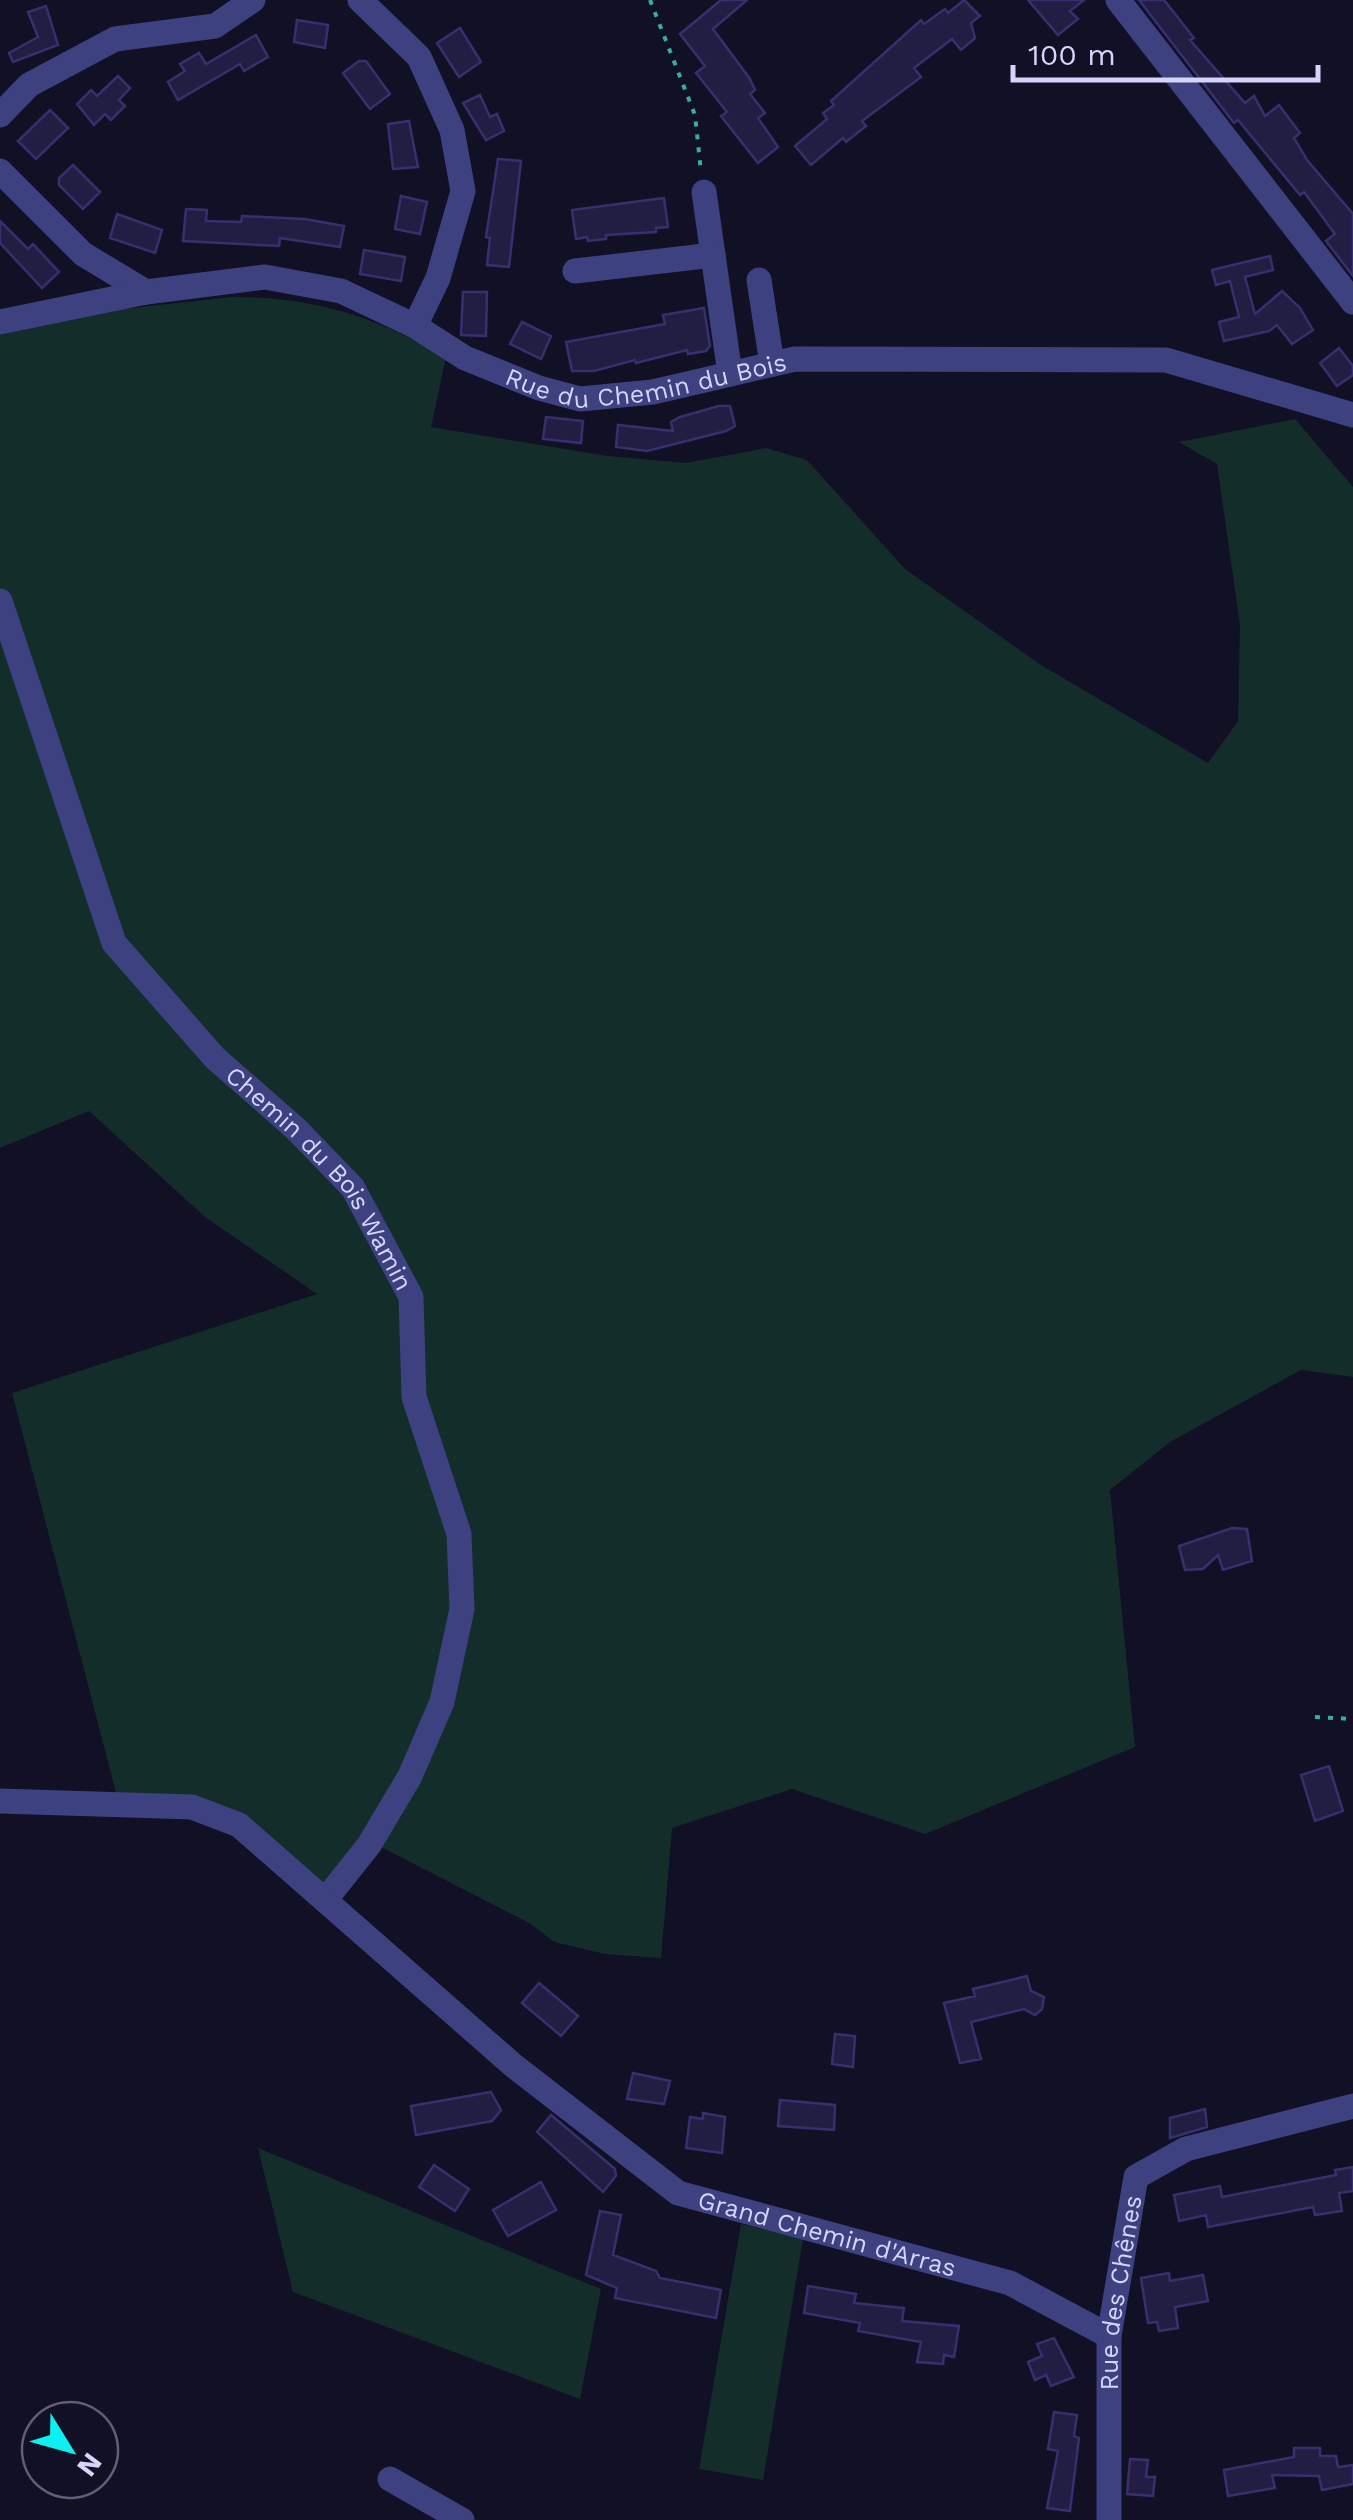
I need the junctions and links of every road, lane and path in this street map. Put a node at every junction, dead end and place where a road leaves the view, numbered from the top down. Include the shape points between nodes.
1 (253, 0) edge
2 (360, 0) edge
3 (650, 0) edge
4 (1118, 0) edge
5 (0, 115) edge
6 (0, 170) edge
7 (704, 192) joint
8 (713, 254) junction
9 (576, 270) dead end
10 (759, 280) dead end
11 (146, 292) junction
12 (1353, 302) edge
13 (0, 322) edge
14 (414, 326) junction
15 (772, 364) junction
16 (730, 374) junction
17 (1353, 416) edge
18 (0, 602) edge
19 (1315, 1717) dead end
20 (1353, 1719) edge
21 (0, 1801) edge
22 (326, 1900) junction
23 (1353, 2106) edge
24 (1108, 2336) junction
25 (390, 2479) dead end
26 (462, 2520) edge
27 (1108, 2520) edge

1 - 5 street via 215,26 115,38 29,85
2 - 14 street via 418,57 452,130 464,191 438,278
3 - 7 path via 695,114
4 - 12 street
6 - 11 street via 83,254
7 - 8 street
8 - 9 street
8 - 16 street
10 - 15 street
11 - 13 street
11 - 14 street, Rue du Chemin du Bois via 265,277 341,290
14 - 16 street, Rue du Chemin du Bois via 465,358 580,398 653,392
15 - 16 street, Rue du Chemin du Bois
15 - 17 street, Rue du Chemin du Bois via 1166,360
18 - 22 street, Chemin du Bois Wamin via 114,943 215,1058 353,1188 411,1296 414,1397 459,1534 462,1610 442,1702 410,1776
19 - 20 path
21 - 22 street, Grand Chemin d'Arras via 192,1807 238,1826
22 - 24 street, Grand Chemin d'Arras via 514,2066 678,2193 1010,2283
23 - 24 street, Rue des Chênes via 1186,2148 1136,2177
24 - 27 street, Rue des Chênes
25 - 26 street

